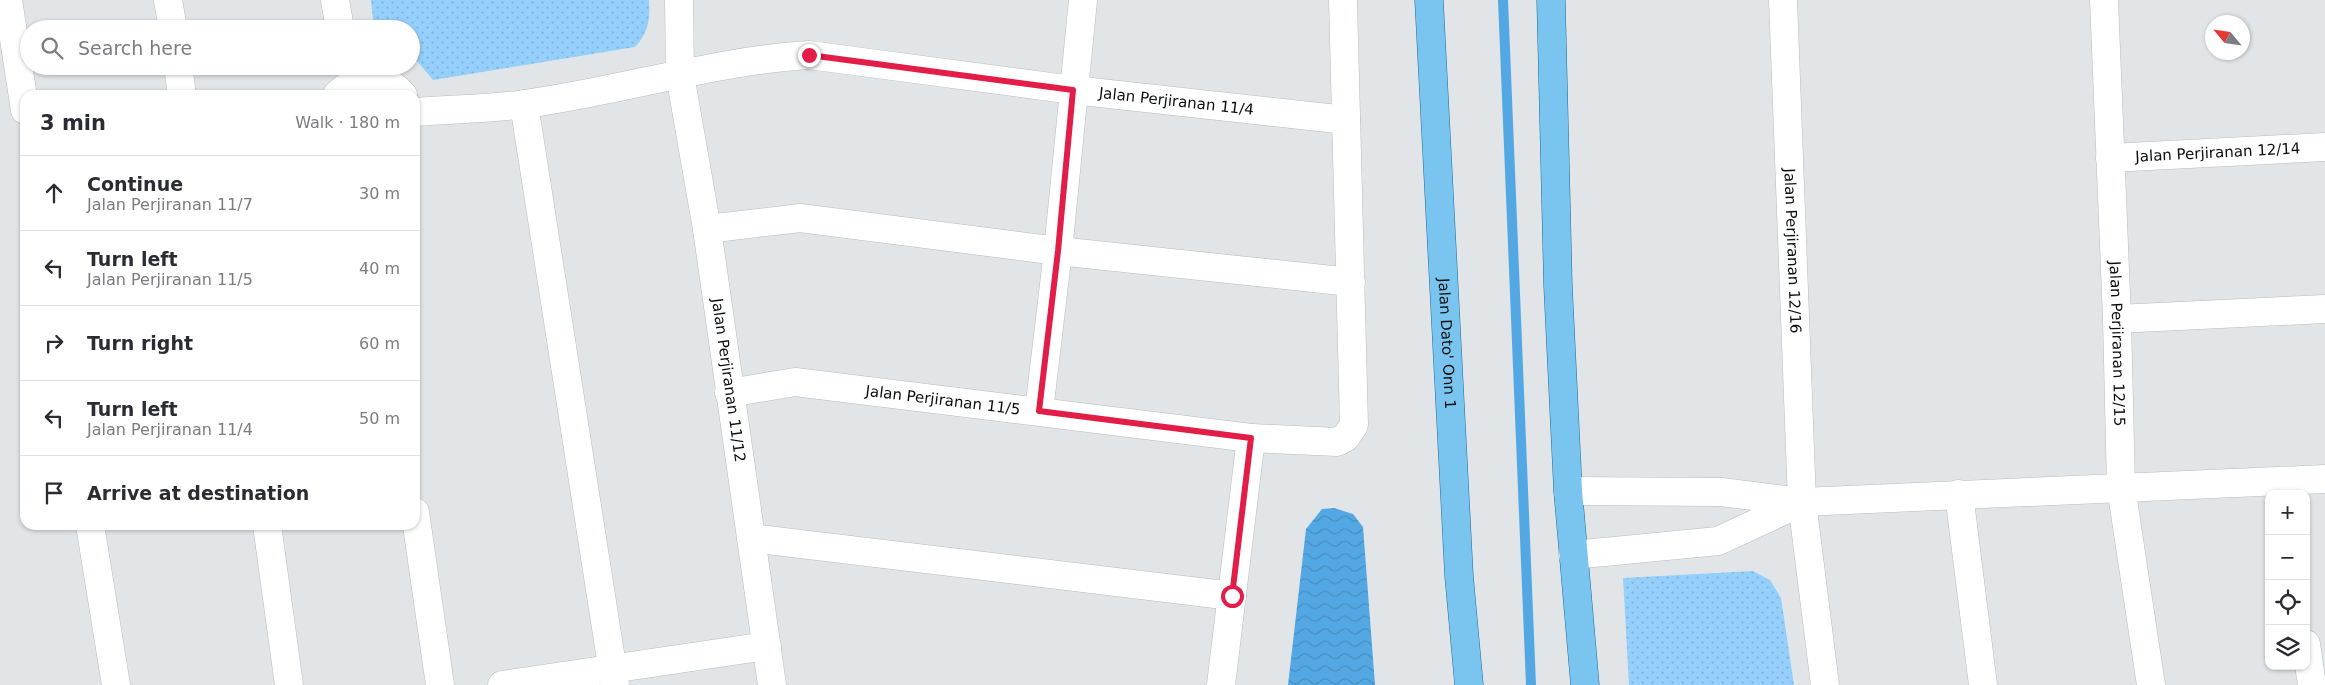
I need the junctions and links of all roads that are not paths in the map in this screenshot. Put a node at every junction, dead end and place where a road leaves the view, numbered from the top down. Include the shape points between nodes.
1 (8, 0) edge
2 (168, 0) edge
3 (335, 0) edge
4 (679, 0) edge
5 (1083, 0) edge
6 (1343, 0) edge
7 (1429, 0) edge
8 (1551, 0) edge
9 (1783, 0) edge
10 (2104, 0) edge
11 (171, 20) edge
12 (338, 20) edge
13 (179, 75) edge
14 (680, 75) junction
15 (345, 82) edge
16 (22, 90) edge
17 (181, 90) edge
18 (396, 90) edge
19 (1073, 90) junction
20 (524, 104) junction
21 (420, 112) edge
22 (1346, 120) junction
23 (2325, 148) edge
24 (2110, 158) junction
25 (707, 229) junction
26 (1058, 251) junction
27 (1351, 282) junction
28 (2325, 309) edge
29 (2117, 319) junction
30 (729, 393) junction
31 (1039, 411) junction
32 (1251, 438) junction
33 (2325, 478) edge
34 (2121, 487) junction
35 (2286, 487) edge
36 (1568, 491) junction
37 (1958, 494) junction
38 (1802, 502) junction
39 (91, 530) edge
40 (268, 530) edge
41 (418, 530) edge
42 (751, 538) junction
43 (1573, 555) junction
44 (1232, 596) junction
45 (767, 646) junction
46 (2310, 670) edge
47 (614, 677) edge
48 (116, 685) edge
49 (289, 685) edge
50 (440, 685) edge
51 (502, 685) edge
52 (772, 685) edge
53 (1221, 685) edge
54 (1469, 685) edge
55 (1585, 685) edge
56 (1825, 685) edge
57 (1983, 685) edge
58 (2151, 685) edge
59 (2312, 685) edge

1 - 16 street
2 - 11 street
3 - 12 street
4 - 14 street, Jalan Perjiranan 11/12
5 - 19 street
6 - 22 street
7 - 54 main road, Jalan Dato' Onn 1 via 1459,576
8 - 36 main road via 1558,286
9 - 38 street, Jalan Perjiranan 12/16
10 - 24 street, Jalan Perjiranan 12/15
13 - 17 street
14 - 19 street, Jalan Perjiranan 11/4 via 773,57 809,55
14 - 20 street, Jalan Perjiranan 11/4
14 - 25 street, Jalan Perjiranan 11/12
15 - 18 street via 376,80
19 - 22 street, Jalan Perjiranan 11/4
19 - 26 street
20 - 21 street, Jalan Perjiranan 11/4
20 - 47 street
22 - 27 street
23 - 24 street, Jalan Perjiranan 12/14
24 - 29 street, Jalan Perjiranan 12/15
25 - 26 street via 800,218
25 - 30 street, Jalan Perjiranan 11/12
26 - 27 street
26 - 31 street
27 - 32 street, Jalan Perjiranan 11/5 via 1354,425 1346,437 1337,442
28 - 29 street
29 - 34 street, Jalan Perjiranan 12/15
30 - 31 street, Jalan Perjiranan 11/5 via 795,382
30 - 42 street, Jalan Perjiranan 11/12
31 - 32 street, Jalan Perjiranan 11/5
32 - 44 street
33 - 35 street
34 - 35 street
34 - 37 street
34 - 58 street, Jalan Perjiranan 12/15
36 - 38 street via 1721,492
36 - 43 main road
37 - 38 street
37 - 57 street
38 - 43 street via 1718,541
38 - 56 street, Jalan Perjiranan 12/16
39 - 48 street
40 - 49 street
41 - 50 street
42 - 44 street
42 - 45 street, Jalan Perjiranan 11/12
43 - 55 main road
44 - 53 street
45 - 47 street
45 - 52 street, Jalan Perjiranan 11/12
46 - 59 street
47 - 51 street

